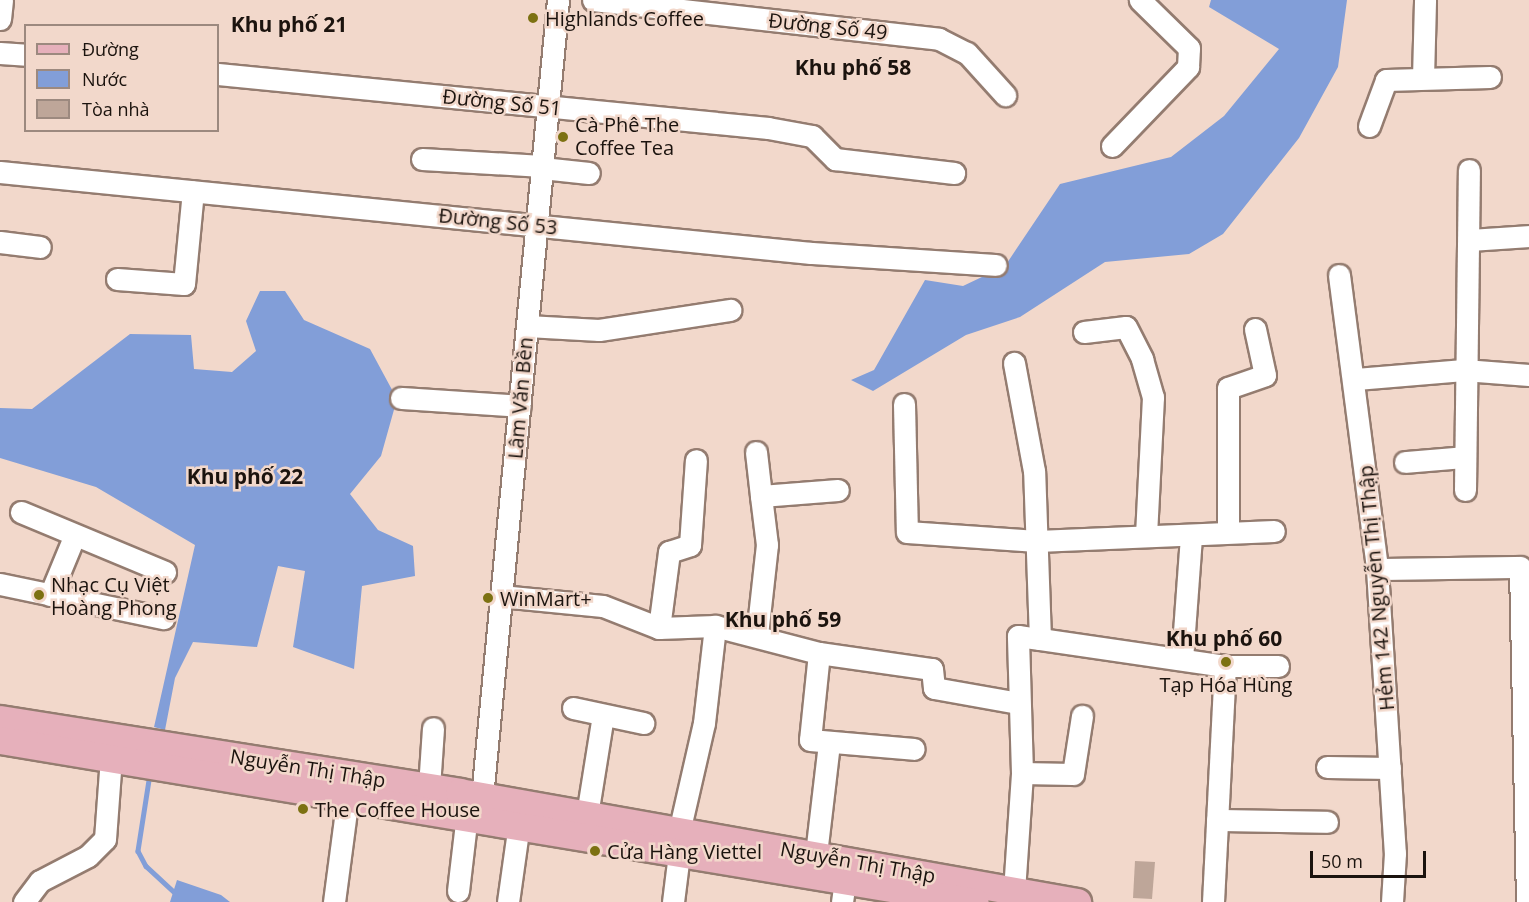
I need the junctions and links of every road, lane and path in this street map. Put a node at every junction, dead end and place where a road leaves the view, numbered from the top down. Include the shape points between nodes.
1 (2, 0) edge
2 (558, 0) edge
3 (593, 0) edge
4 (1140, 0) edge
5 (1425, 0) edge
6 (0, 19) edge
7 (0, 53) edge
8 (24, 55) edge
9 (219, 74) edge
10 (1490, 77) dead end
11 (1423, 78) junction
12 (1005, 95) dead end
13 (548, 107) junction
14 (1369, 126) dead end
15 (1112, 146) dead end
16 (422, 159) dead end
17 (542, 167) junction
18 (1469, 170) dead end
19 (0, 172) edge
20 (588, 173) dead end
21 (954, 173) dead end
22 (193, 191) junction
23 (537, 225) junction
24 (1529, 236) edge
25 (1469, 240) junction
26 (0, 242) edge
27 (40, 247) dead end
28 (996, 265) dead end
29 (1339, 275) dead end
30 (117, 279) dead end
31 (730, 310) dead end
32 (527, 326) junction
33 (1255, 329) dead end
34 (1083, 332) dead end
35 (1014, 363) dead end
36 (1464, 370) junction
37 (1529, 375) edge
38 (1356, 379) junction
39 (401, 398) dead end
40 (904, 404) dead end
41 (520, 406) junction
42 (756, 453) dead end
43 (1465, 457) junction
44 (696, 460) dead end
45 (1404, 462) dead end
46 (838, 490) dead end
47 (1466, 490) dead end
48 (761, 496) junction
49 (21, 512) dead end
50 (1274, 531) dead end
51 (1228, 532) junction
52 (1146, 534) junction
53 (1191, 535) junction
54 (74, 537) junction
55 (1037, 541) junction
56 (1524, 564) edge
57 (1377, 568) junction
58 (165, 572) dead end
59 (0, 584) edge
60 (50, 595) junction
61 (501, 596) junction
62 (163, 618) dead end
63 (659, 627) junction
64 (715, 627) junction
65 (757, 635) junction
66 (1040, 639) junction
67 (819, 653) junction
68 (1182, 659) junction
69 (1225, 666) junction
70 (1278, 666) dead end
71 (1018, 703) junction
72 (573, 708) dead end
73 (603, 715) junction
74 (1082, 716) dead end
75 (0, 719) edge
76 (642, 723) dead end
77 (433, 728) dead end
78 (0, 740) edge
79 (829, 744) junction
80 (914, 749) dead end
81 (126, 753) junction
82 (174, 757) junction
83 (1327, 767) dead end
84 (1390, 768) junction
85 (1022, 773) junction
86 (429, 788) junction
87 (348, 796) junction
88 (477, 809) junction
89 (587, 815) junction
90 (1217, 820) junction
91 (1327, 822) dead end
92 (519, 824) junction
93 (679, 843) junction
94 (816, 854) junction
95 (458, 891) dead end
96 (843, 892) edge
97 (1013, 896) edge
98 (26, 897) edge
99 (1070, 901) edge
100 (334, 902) edge
101 (508, 902) edge
102 (673, 902) edge
103 (975, 902) edge
104 (1213, 902) edge
105 (1392, 902) edge
106 (1527, 902) edge

1 - 6 street
2 - 13 street, Lâm Văn Bền
3 - 12 street, Đường Số 49 via 939,39 967,53
4 - 15 street via 1189,48 1188,67
5 - 11 street
7 - 8 street
9 - 13 street, Đường Số 51
10 - 11 street
11 - 14 street via 1386,80
13 - 17 street, Lâm Văn Bền
13 - 21 street, Đường Số 51 via 812,136 834,159 877,168
16 - 17 street
17 - 20 street
17 - 23 street, Lâm Văn Bền
18 - 25 street
19 - 22 street, Đường Số 53
22 - 23 street, Đường Số 53
22 - 30 street via 184,284
23 - 28 street, Đường Số 53
23 - 32 street, Lâm Văn Bền
24 - 25 street
25 - 36 street
26 - 27 street
29 - 38 street, Hẻm 142 Nguyễn Thị Thập
31 - 32 street via 599,330
32 - 41 street, Lâm Văn Bền
33 - 51 street via 1265,375 1228,387
34 - 52 street via 1126,327 1154,397
35 - 55 street via 1034,471
36 - 37 street
36 - 38 street
36 - 43 street
38 - 57 street, Hẻm 142 Nguyễn Thị Thập
39 - 41 street
40 - 55 street via 907,532
41 - 61 street, Lâm Văn Bền
42 - 48 street
43 - 45 street
43 - 47 street
44 - 63 street via 690,545 669,552
46 - 48 street
48 - 65 street via 767,545
49 - 54 street
50 - 51 street
51 - 53 street
52 - 53 street
52 - 55 street
53 - 68 street
54 - 58 street
54 - 60 street
55 - 66 street
56 - 57 street
56 - 106 street
57 - 84 street, Hẻm 142 Nguyễn Thị Thập
59 - 60 street
60 - 62 street
61 - 63 street via 603,606
61 - 88 street, Lâm Văn Bền
63 - 64 street
64 - 65 street
64 - 93 street via 704,723
65 - 67 street
66 - 68 street
66 - 71 street via 1018,636
67 - 71 street via 932,669 934,688
67 - 79 street via 810,740
68 - 69 street
69 - 70 street
69 - 90 street
71 - 85 street
72 - 73 street
73 - 76 street
73 - 89 street
74 - 85 street via 1073,774
75 - 81 main road, Nguyễn Thị Thập
77 - 86 street
78 - 81 main road, Nguyễn Thị Thập
79 - 80 street
79 - 94 street
81 - 82 main road, Nguyễn Thị Thập
81 - 98 street via 105,839 88,856
82 - 86 main road, Nguyễn Thị Thập
82 - 87 main road, Nguyễn Thị Thập
83 - 84 street
84 - 105 street, Hẻm 142 Nguyễn Thị Thập
85 - 97 street
86 - 88 main road, Nguyễn Thị Thập
87 - 88 main road, Nguyễn Thị Thập
87 - 100 street
88 - 89 main road, Nguyễn Thị Thập
88 - 92 main road, Nguyễn Thị Thập
88 - 95 street, Lâm Văn Bền
89 - 93 main road, Nguyễn Thị Thập
90 - 91 street
90 - 104 street
92 - 93 main road, Nguyễn Thị Thập
92 - 101 street
93 - 94 main road, Nguyễn Thị Thập
93 - 96 main road, Nguyễn Thị Thập
93 - 102 street
94 - 97 main road, Nguyễn Thị Thập
96 - 103 main road, Nguyễn Thị Thập
97 - 99 main road, Nguyễn Thị Thập

